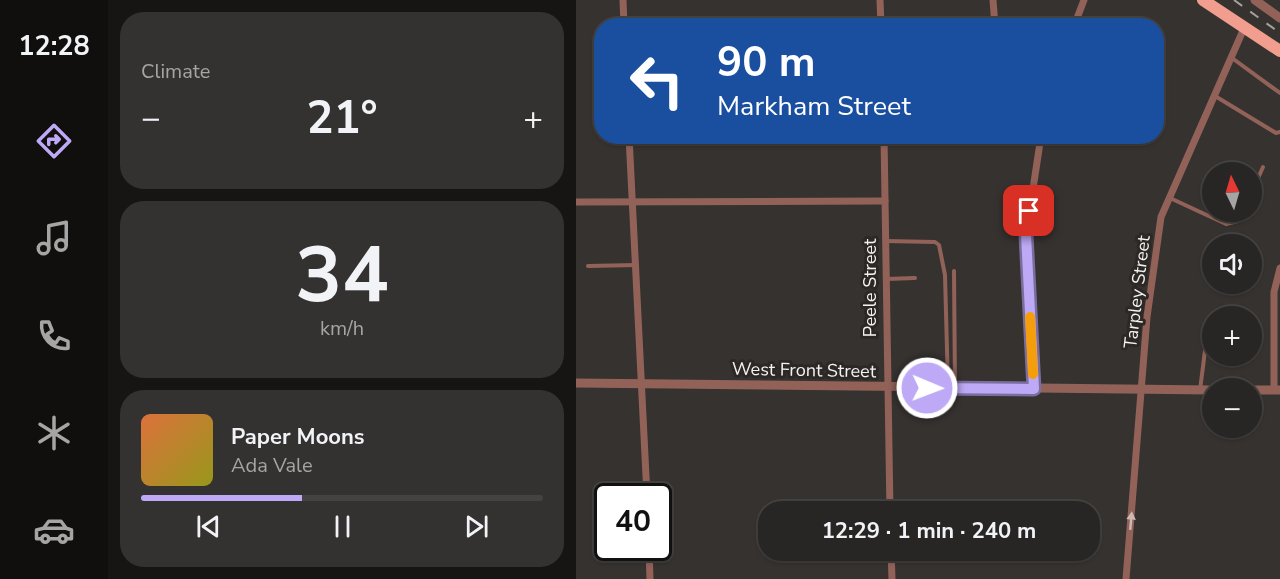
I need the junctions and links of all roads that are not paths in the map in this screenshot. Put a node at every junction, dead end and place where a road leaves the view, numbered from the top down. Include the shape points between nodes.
1 (623, 0) edge
2 (880, 0) edge
3 (993, 0) edge
4 (1084, 0) edge
5 (1203, 0) edge
6 (1255, 0) edge
7 (624, 18) edge
8 (881, 18) edge
9 (994, 18) edge
10 (1077, 18) edge
11 (1280, 18) edge
12 (1245, 26) junction
13 (1280, 51) edge
14 (1232, 57) junction
15 (1280, 93) edge
16 (1215, 96) junction
17 (1280, 132) edge
18 (629, 144) edge
19 (884, 144) edge
20 (1040, 144) edge
21 (1169, 198) junction
22 (632, 201) junction
23 (885, 201) junction
24 (576, 202) edge
25 (1202, 213) edge
26 (885, 241) junction
27 (637, 265) junction
28 (588, 266) dead end
29 (1280, 268) edge
30 (954, 271) dead end
31 (915, 278) dead end
32 (886, 279) junction
33 (1203, 366) edge
34 (576, 383) edge
35 (642, 384) junction
36 (886, 387) junction
37 (952, 388) junction
38 (1034, 389) junction
39 (1277, 390) edge
40 (1142, 391) junction
41 (1200, 391) joint
42 (646, 483) edge
43 (890, 501) edge
44 (650, 561) edge
45 (891, 561) edge
46 (651, 579) edge
47 (892, 579) edge
48 (1126, 579) edge

1 - 7 street
2 - 8 street
3 - 9 street
4 - 10 street
5 - 12 highway
6 - 11 street
12 - 13 highway
12 - 14 street, Tarpley Street
14 - 15 lane
14 - 16 street, Tarpley Street
16 - 17 lane
16 - 21 street, Tarpley Street
18 - 22 street
19 - 23 street, Peele Street
20 - 38 street via 1026,235
21 - 25 lane
21 - 40 street, Tarpley Street via 1161,217 1147,317
22 - 23 street
22 - 24 street
22 - 27 street
23 - 26 street, Peele Street
26 - 32 street, Peele Street
26 - 37 lane via 939,245 945,275
27 - 28 lane
27 - 35 street
29 - 39 street via 1274,292
30 - 37 lane
31 - 32 lane
32 - 36 street, Peele Street
33 - 41 lane
34 - 35 street, West Front Street
35 - 36 street, West Front Street
35 - 42 street
36 - 37 street, West Front Street
36 - 43 street, Peele Street
37 - 38 street, West Front Street
38 - 40 street, West Front Street
40 - 41 street, West Front Street
48 -> 40 street, Tarpley Street
44 - 46 street
45 - 47 street

